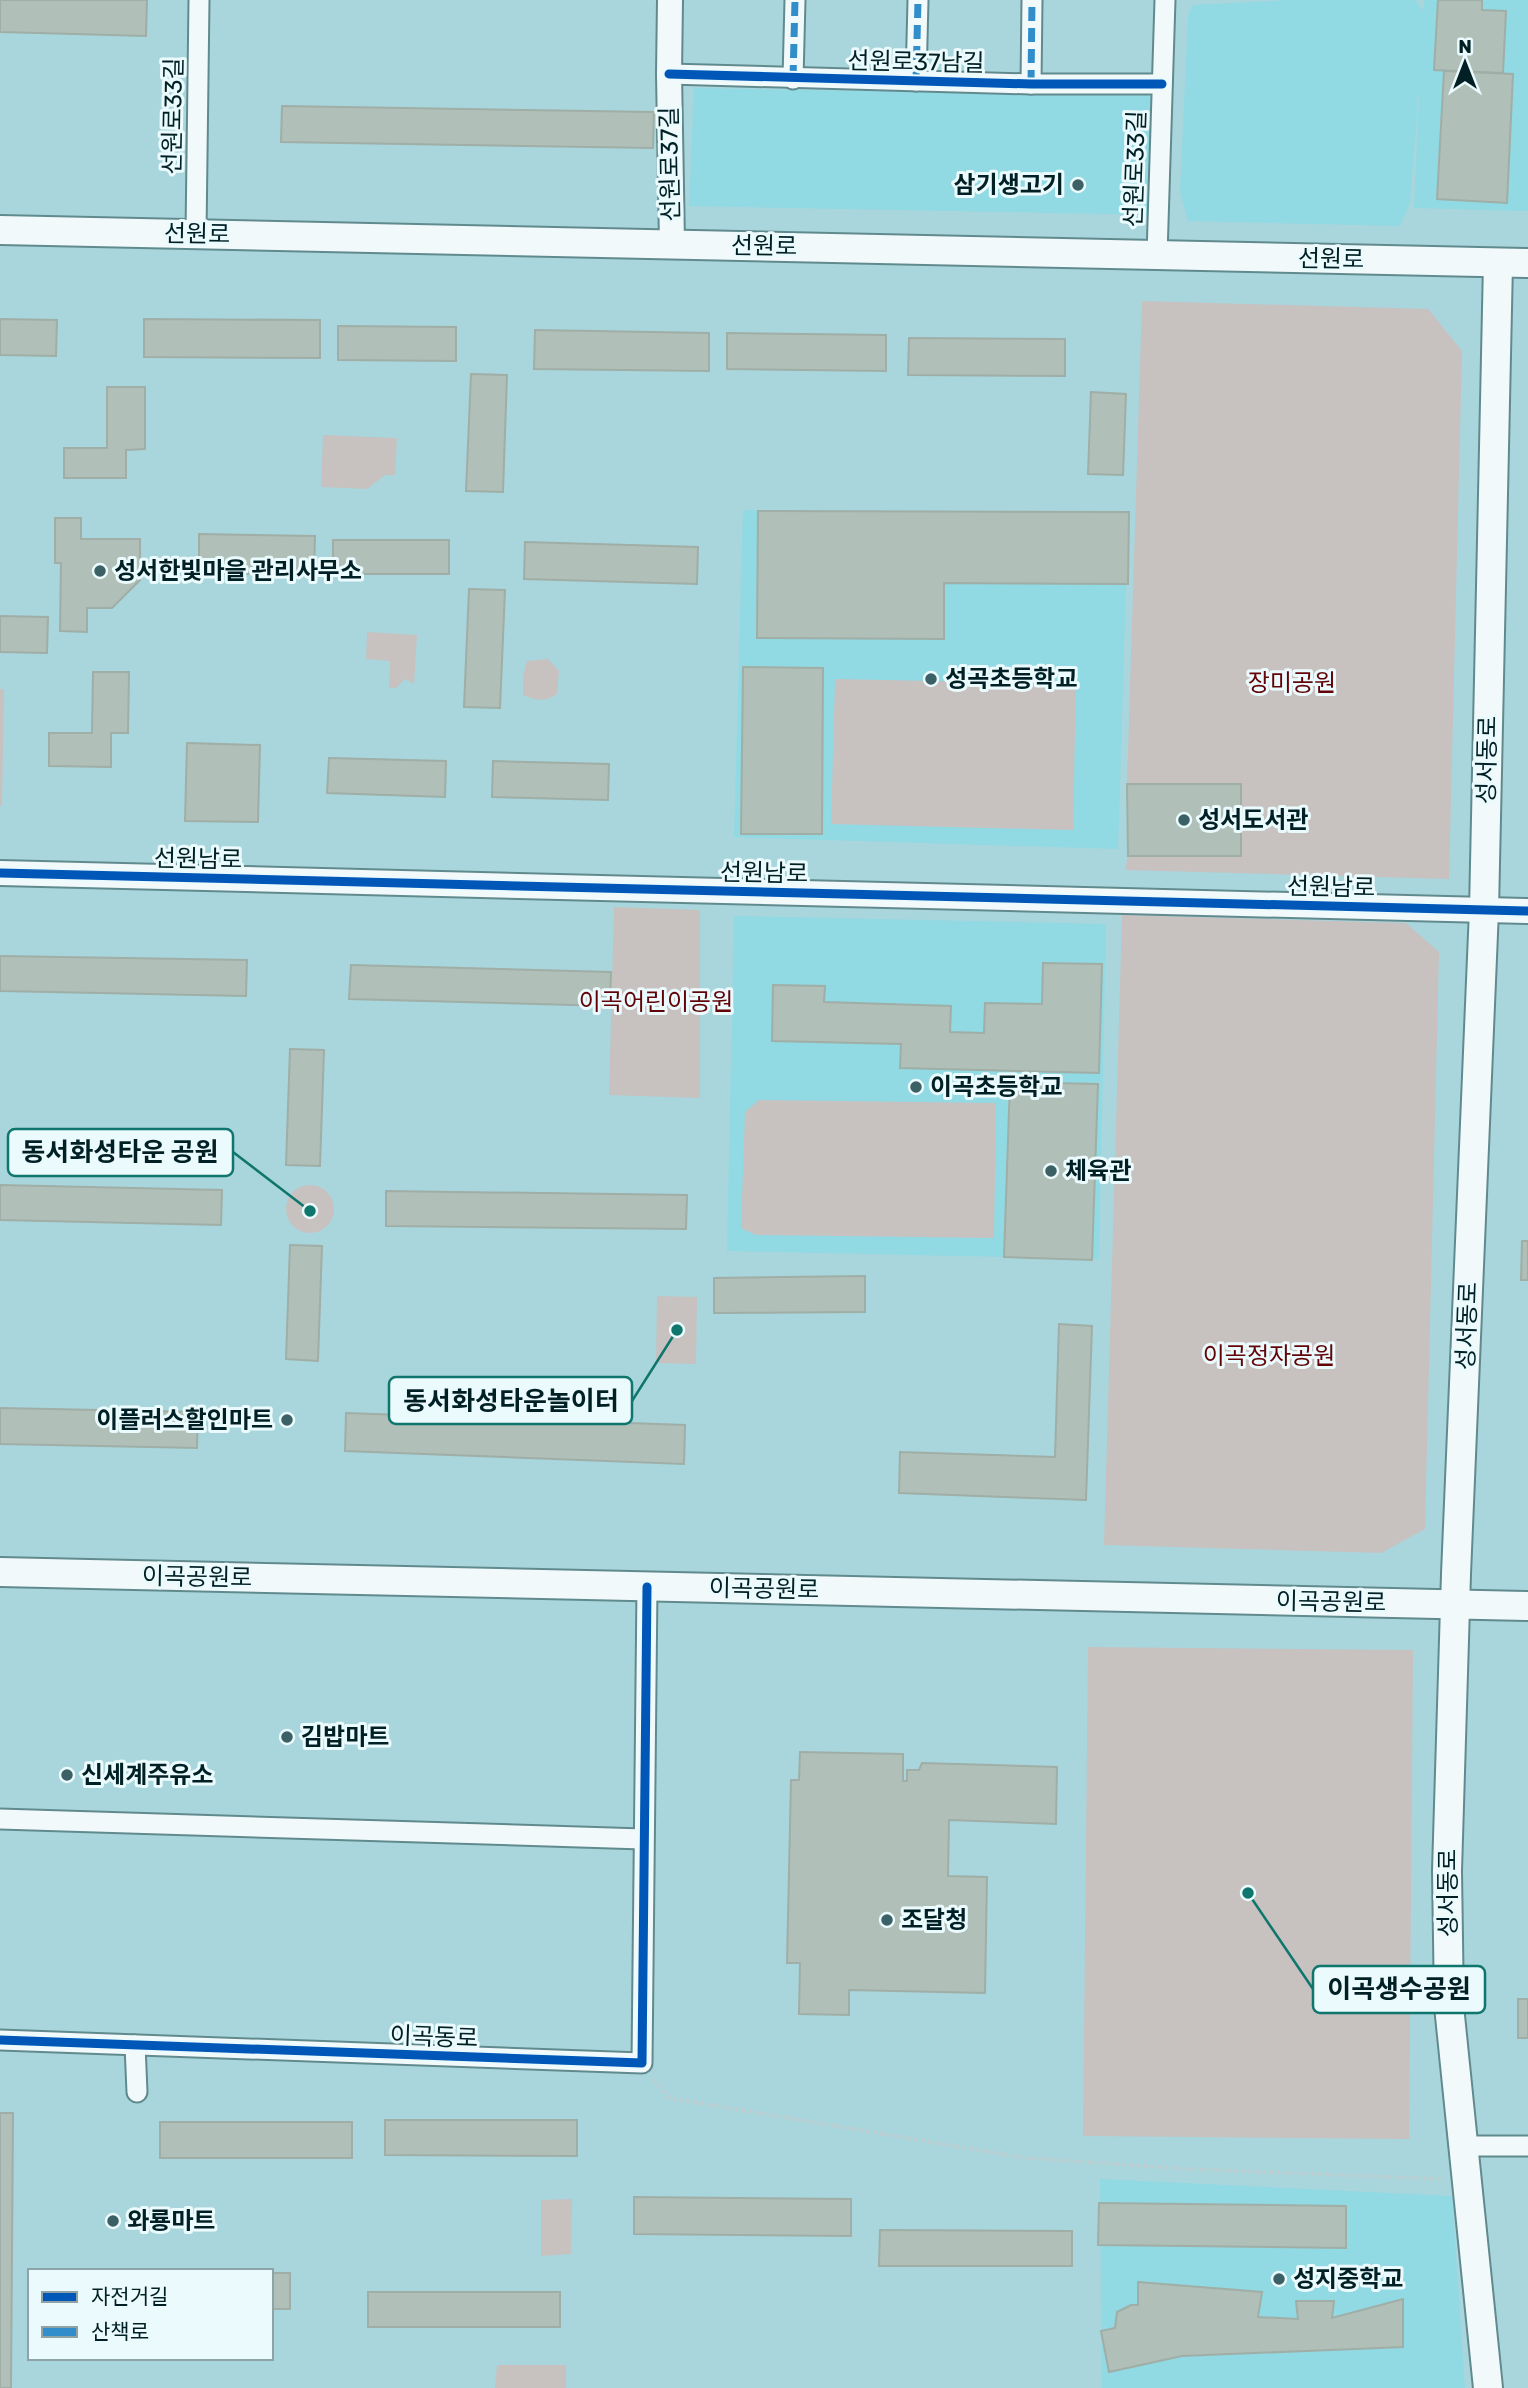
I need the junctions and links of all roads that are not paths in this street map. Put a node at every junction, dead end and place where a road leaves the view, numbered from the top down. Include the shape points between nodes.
1 (199, 0) edge
2 (670, 0) edge
3 (795, 0) edge
4 (918, 0) edge
5 (1032, 0) edge
6 (1165, 0) edge
7 (669, 74) junction
8 (793, 79) junction
9 (916, 81) junction
10 (1031, 84) junction
11 (1163, 84) junction
12 (0, 230) edge
13 (196, 234) junction
14 (672, 244) junction
15 (1157, 255) junction
16 (1498, 263) junction
17 (1528, 263) edge
18 (0, 873) edge
19 (1484, 910) junction
20 (1528, 911) edge
21 (0, 1572) edge
22 (647, 1587) junction
23 (1455, 1605) junction
24 (1528, 1606) edge
25 (0, 1819) edge
26 (643, 1839) junction
27 (0, 2040) edge
28 (135, 2045) junction
29 (137, 2092) dead end
30 (1463, 2146) junction
31 (1528, 2146) edge
32 (1488, 2388) edge

1 - 13 street, 선원로33길
2 - 7 street, 선원로37길
3 - 8 street
4 - 9 street, 선원로37남길
5 - 10 street
6 - 11 street, 선원로33길
7 - 8 street, 선원로37남길
7 - 14 street, 선원로37길
8 - 9 street, 선원로37남길
9 - 10 street, 선원로37남길
10 - 11 street, 선원로37남길
11 - 15 street, 선원로33길
12 - 13 main road, 선원로
13 - 14 main road, 선원로
14 - 15 main road, 선원로
15 - 16 main road, 선원로
16 - 17 main road, 선원로
16 - 19 main road, 성서동로
18 - 19 street, 선원남로
19 - 20 street, 선원남로
19 - 23 main road, 성서동로
21 - 22 main road, 이곡공원로
22 - 23 main road, 이곡공원로
22 - 26 street
23 - 24 main road, 이곡공원로
23 - 30 main road, 성서동로 via 1447,1871 1449,2006
25 - 26 street
26 - 28 street, 이곡동로 via 642,2063
27 - 28 street, 이곡동로
28 - 29 street
30 - 31 street
30 - 32 main road, 성서동로

